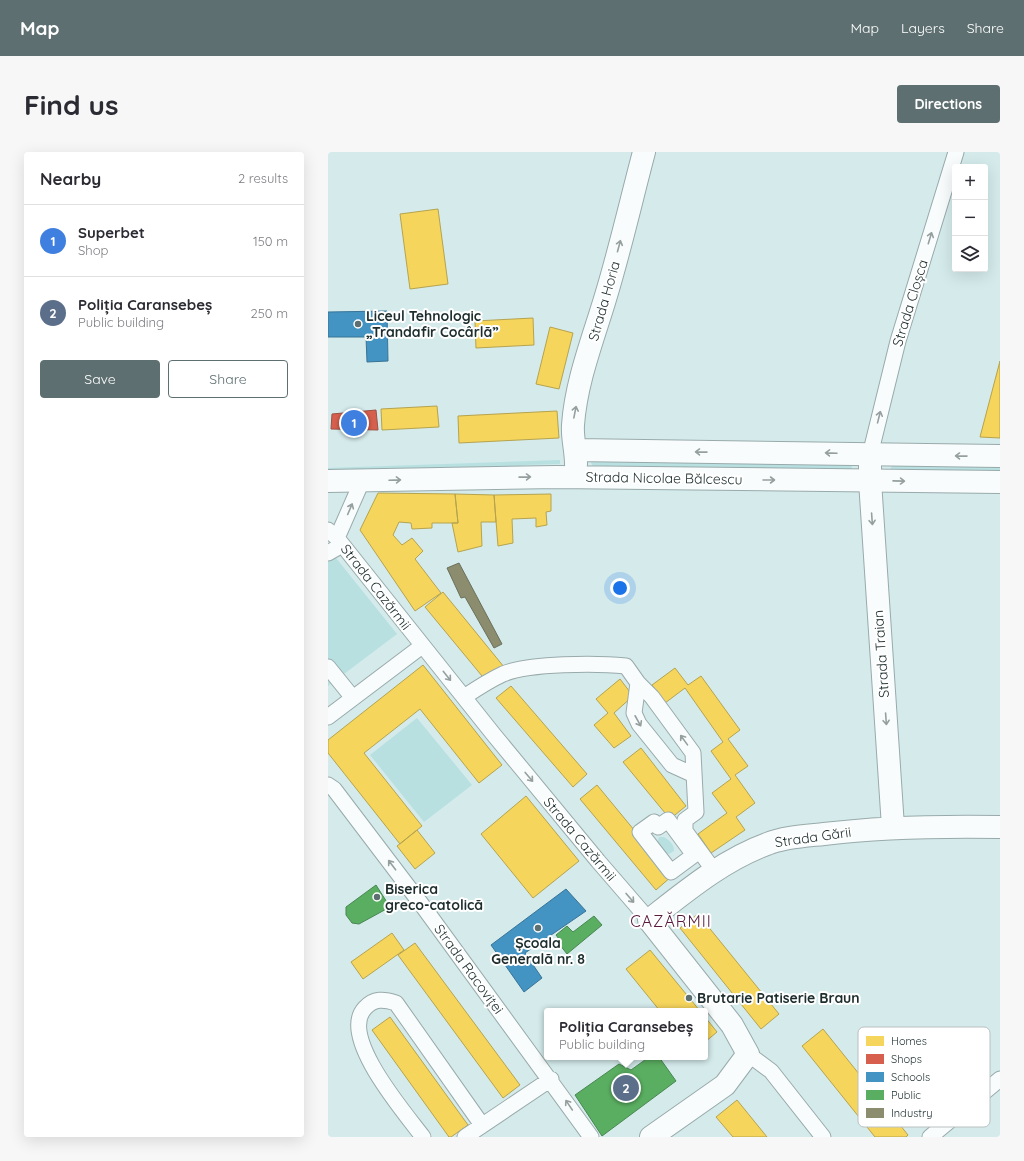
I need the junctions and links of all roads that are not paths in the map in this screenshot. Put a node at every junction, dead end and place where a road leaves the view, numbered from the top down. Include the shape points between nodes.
1 (644, 152) edge
2 (956, 152) edge
3 (576, 450) junction
4 (870, 455) junction
5 (1000, 456) edge
6 (576, 477) junction
7 (870, 480) junction
8 (328, 481) edge
9 (362, 481) junction
10 (1000, 482) edge
11 (336, 538) edge
12 (328, 553) edge
13 (422, 646) junction
14 (328, 667) edge
15 (638, 683) junction
16 (353, 698) junction
17 (464, 698) junction
18 (328, 717) edge
19 (694, 775) junction
20 (328, 785) edge
21 (1000, 827) edge
22 (893, 828) junction
23 (716, 872) junction
24 (649, 920) junction
25 (748, 1054) junction
26 (551, 1079) junction
27 (1000, 1079) edge
28 (990, 1087) edge
29 (482, 1125) junction
30 (942, 1127) edge
31 (423, 1137) edge
32 (465, 1137) edge
33 (591, 1137) edge
34 (651, 1137) edge
35 (823, 1137) edge
36 (930, 1137) edge

3 -> 1 main road, Strada Horia via 572,438 573,424 582,376
4 -> 2 street, Strada Cloșca via 898,341
4 -> 3 main road, Strada Nicolae Bălcescu
3 - 6 main road, Strada Horia
5 -> 4 main road, Strada Nicolae Bălcescu
4 - 7 main road, Strada Traian
6 -> 7 main road, Strada Nicolae Bălcescu
9 -> 6 main road, Strada Nicolae Bălcescu
7 -> 10 main road, Strada Nicolae Bălcescu
7 -> 22 main road, Strada Traian
8 - 9 main road, Strada Nicolae Bălcescu
11 -> 9 street, Strada Cazărmii
11 - 12 street
11 - 13 street, Strada Cazărmii
13 - 16 street
13 -> 17 street, Strada Cazărmii
14 - 16 street
15 - 17 street via 626,666 547,666 504,674
19 -> 15 street via 693,753 652,697
15 -> 19 street via 634,713 639,724 672,765
16 - 18 street
17 -> 24 street, Strada Cazărmii
19 - 23 street via 696,812 685,820 685,831
26 -> 20 street, Strada Racoviței via 422,905
21 - 22 main road, Strada Gării
22 - 23 main road, Strada Gării via 799,837 768,844
23 - 24 main road, Strada Gării
24 - 25 main road, Strada Cazărmii via 732,1025
25 - 34 main road via 725,1085
25 - 35 street, Strada Cazărmii via 771,1071
26 - 29 street
33 -> 26 street, Strada Racoviței
27 - 28 street
29 - 31 street via 396,1003 384,999 373,1002 358,1016 361,1042 370,1062
29 - 32 street
30 - 36 street

